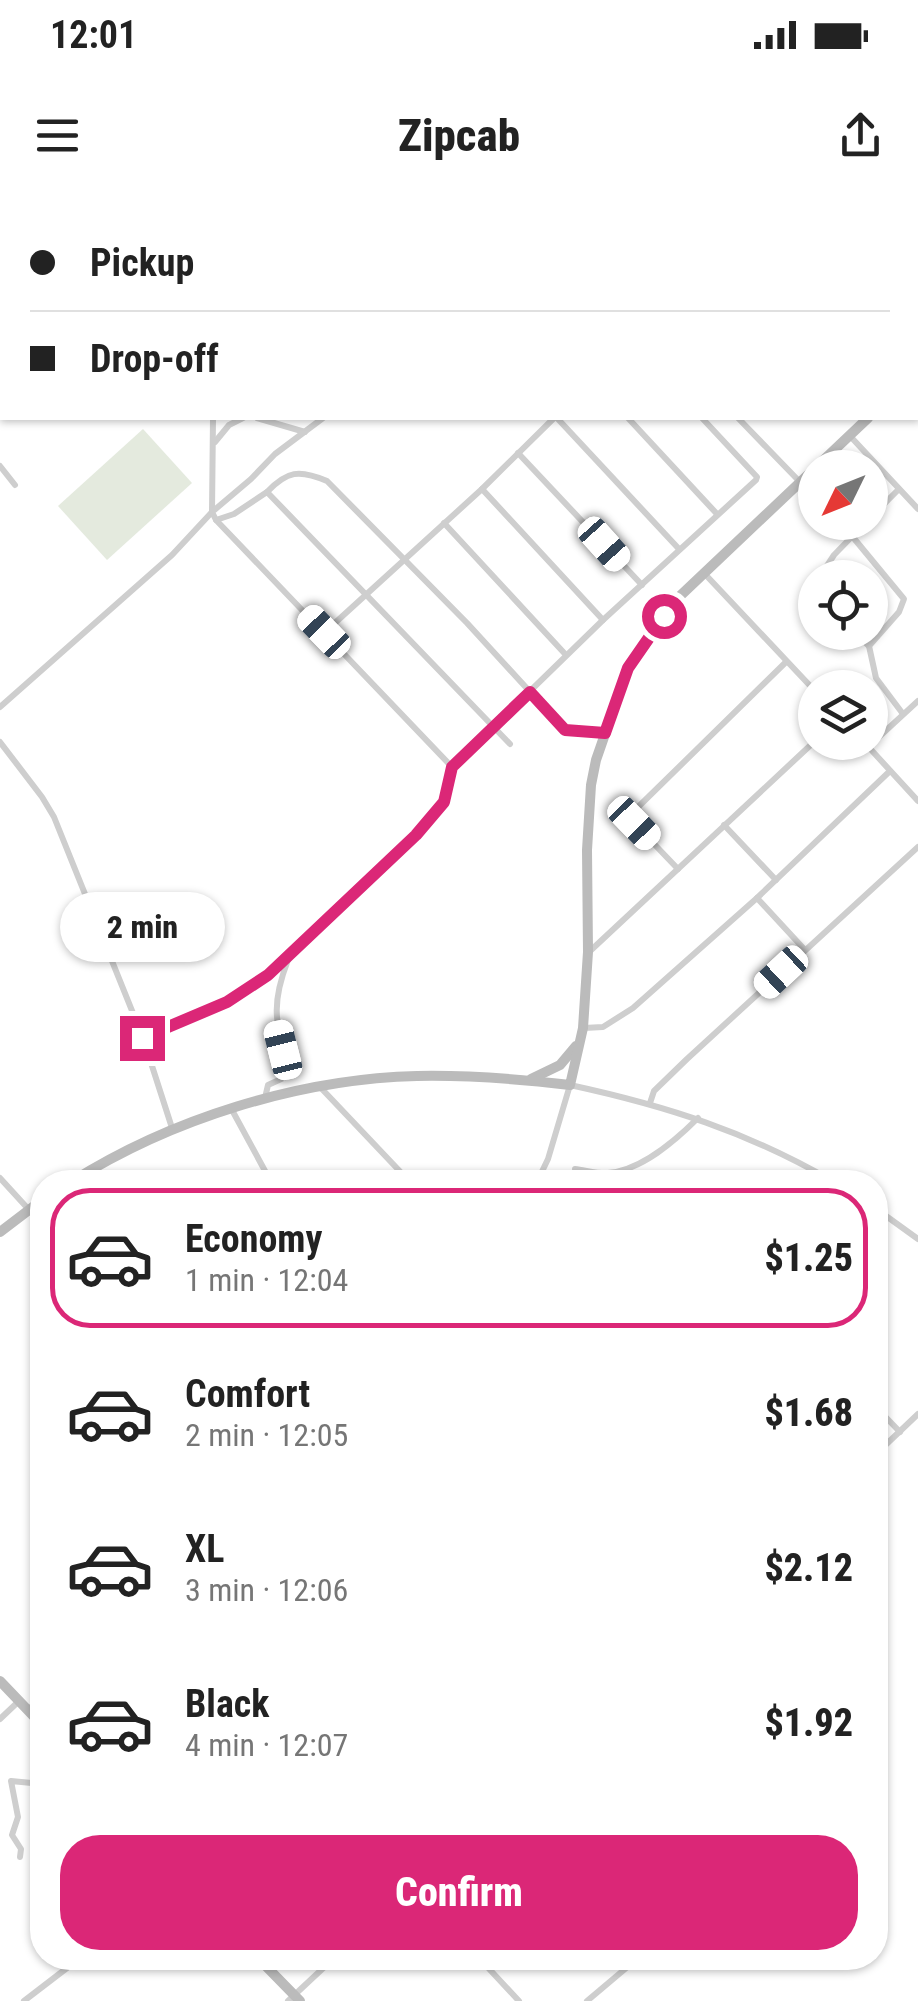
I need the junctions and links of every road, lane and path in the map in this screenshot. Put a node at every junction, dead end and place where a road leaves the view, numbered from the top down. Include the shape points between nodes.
1 (214, 420) edge
2 (239, 420) edge
3 (264, 420) edge
4 (321, 420) edge
5 (553, 420) edge
6 (557, 420) edge
7 (630, 420) edge
8 (704, 420) edge
9 (740, 420) edge
10 (866, 420) edge
11 (306, 432) junction
12 (849, 436) junction
13 (215, 442) junction
14 (833, 450) edge
15 (518, 452) junction
16 (0, 466) edge
17 (798, 479) edge
18 (798, 481) edge
19 (16, 485) dead end
20 (482, 489) junction
21 (899, 489) junction
22 (266, 492) junction
23 (888, 500) edge
24 (918, 509) edge
25 (717, 514) junction
26 (214, 516) junction
27 (444, 523) junction
28 (849, 540) edge
29 (855, 540) edge
30 (680, 549) junction
31 (402, 558) junction
32 (833, 560) edge
33 (872, 560) edge
34 (702, 572) junction
35 (888, 580) edge
36 (642, 585) junction
37 (365, 592) junction
38 (603, 620) junction
39 (888, 625) edge
40 (324, 632) junction
41 (869, 650) edge
42 (566, 655) junction
43 (786, 662) junction
44 (798, 674) edge
45 (530, 692) junction
46 (918, 701) edge
47 (0, 707) edge
48 (904, 714) junction
49 (492, 727) junction
50 (888, 727) edge
51 (605, 733) junction
52 (0, 742) edge
53 (510, 744) dead end
54 (798, 757) edge
55 (880, 760) edge
56 (452, 767) junction
57 (890, 771) junction
58 (918, 801) edge
59 (724, 825) junction
60 (918, 848) edge
61 (678, 868) junction
62 (776, 880) junction
63 (757, 898) junction
64 (805, 950) junction
65 (588, 952) junction
66 (290, 955) junction
67 (582, 1031) junction
68 (142, 1038) junction
69 (525, 1080) junction
70 (570, 1085) junction
71 (321, 1088) junction
72 (264, 1100) junction
73 (650, 1103) junction
74 (232, 1110) junction
75 (698, 1118) junction
76 (173, 1131) junction
77 (575, 1169) dead end
78 (90, 1170) edge
79 (264, 1170) edge
80 (399, 1170) edge
81 (542, 1170) edge
82 (583, 1170) edge
83 (618, 1170) edge
84 (811, 1170) edge
85 (0, 1178) edge
86 (28, 1210) joint
87 (888, 1217) edge
88 (0, 1232) edge
89 (918, 1239) edge
90 (918, 1414) edge
91 (888, 1420) edge
92 (900, 1432) junction
93 (888, 1443) edge
94 (0, 1682) edge
95 (19, 1701) junction
96 (28, 1710) joint
97 (30, 1712) edge
98 (0, 1719) edge
99 (30, 1783) edge
100 (20, 1856) dead end
101 (64, 1970) edge
102 (269, 1970) edge
103 (322, 1970) edge
104 (490, 1970) edge
105 (624, 1970) edge
106 (294, 1999) edge
107 (24, 2001) edge
108 (518, 2001) edge
109 (587, 2001) edge

1 - 13 street
2 - 13 street
3 - 11 street
4 - 11 street
5 - 15 street
6 - 30 street
7 - 25 street
8 - 25 street via 757,477
9 - 17 street
10 - 12 main road
11 - 26 street
12 - 14 main road
12 - 21 street
13 - 26 street
15 - 20 street
15 - 36 street
16 - 19 street
18 - 34 main road
20 - 27 street
20 - 38 street
21 - 23 street
21 - 24 street
22 - 26 street via 234,514
22 - 31 street via 292,472 327,480
22 - 37 street
25 - 30 street
26 - 40 street
26 - 47 street
27 - 31 street
27 - 42 street
28 - 32 street
29 - 33 street
30 - 36 street
31 - 37 street
31 - 45 street
34 - 43 street
34 - 51 main road via 628,668
35 - 39 street via 904,599
36 - 38 street
37 - 40 street
37 - 49 street
38 - 42 street
40 - 56 street
41 - 48 street via 876,678
42 - 45 street
43 - 44 street
43 - 61 street via 634,811 634,823
45 - 49 street
45 - 51 street via 565,730
46 - 48 street
48 - 50 street
49 - 53 street
49 - 56 street
51 - 65 main road via 588,816
52 - 68 street via 54,817
54 - 59 street
55 - 57 street
56 - 66 street via 444,802 433,815
57 - 58 street
57 - 62 street
59 - 61 street
59 - 62 street
60 - 64 street
61 - 65 street
62 - 63 street
63 - 64 street
63 - 67 street via 620,1018
64 - 73 street via 654,1091
65 - 67 main road
66 - 68 street via 241,994
66 - 72 street via 274,1008 290,1075 268,1084
67 - 69 main road via 560,1065
67 - 70 main road
68 - 76 street
69 - 70 main road
69 - 71 main road via 414,1076
70 - 73 street
70 - 81 street
71 - 72 main road
71 - 80 street
72 - 74 main road
73 - 75 street
74 - 76 main road
74 - 79 street
75 - 83 street via 646,1161
75 - 84 street
76 - 78 main road
77 - 82 street
85 - 86 street
86 - 88 main road
87 - 89 street
90 - 92 street
91 - 92 street
92 - 93 street
94 - 95 main road
95 - 96 main road
95 - 98 street
96 - 97 main road
99 - 100 street via 11,1781 18,1818 12,1834
101 - 107 street
102 - 106 main road
103 - 106 street
104 - 108 street
105 - 109 street

